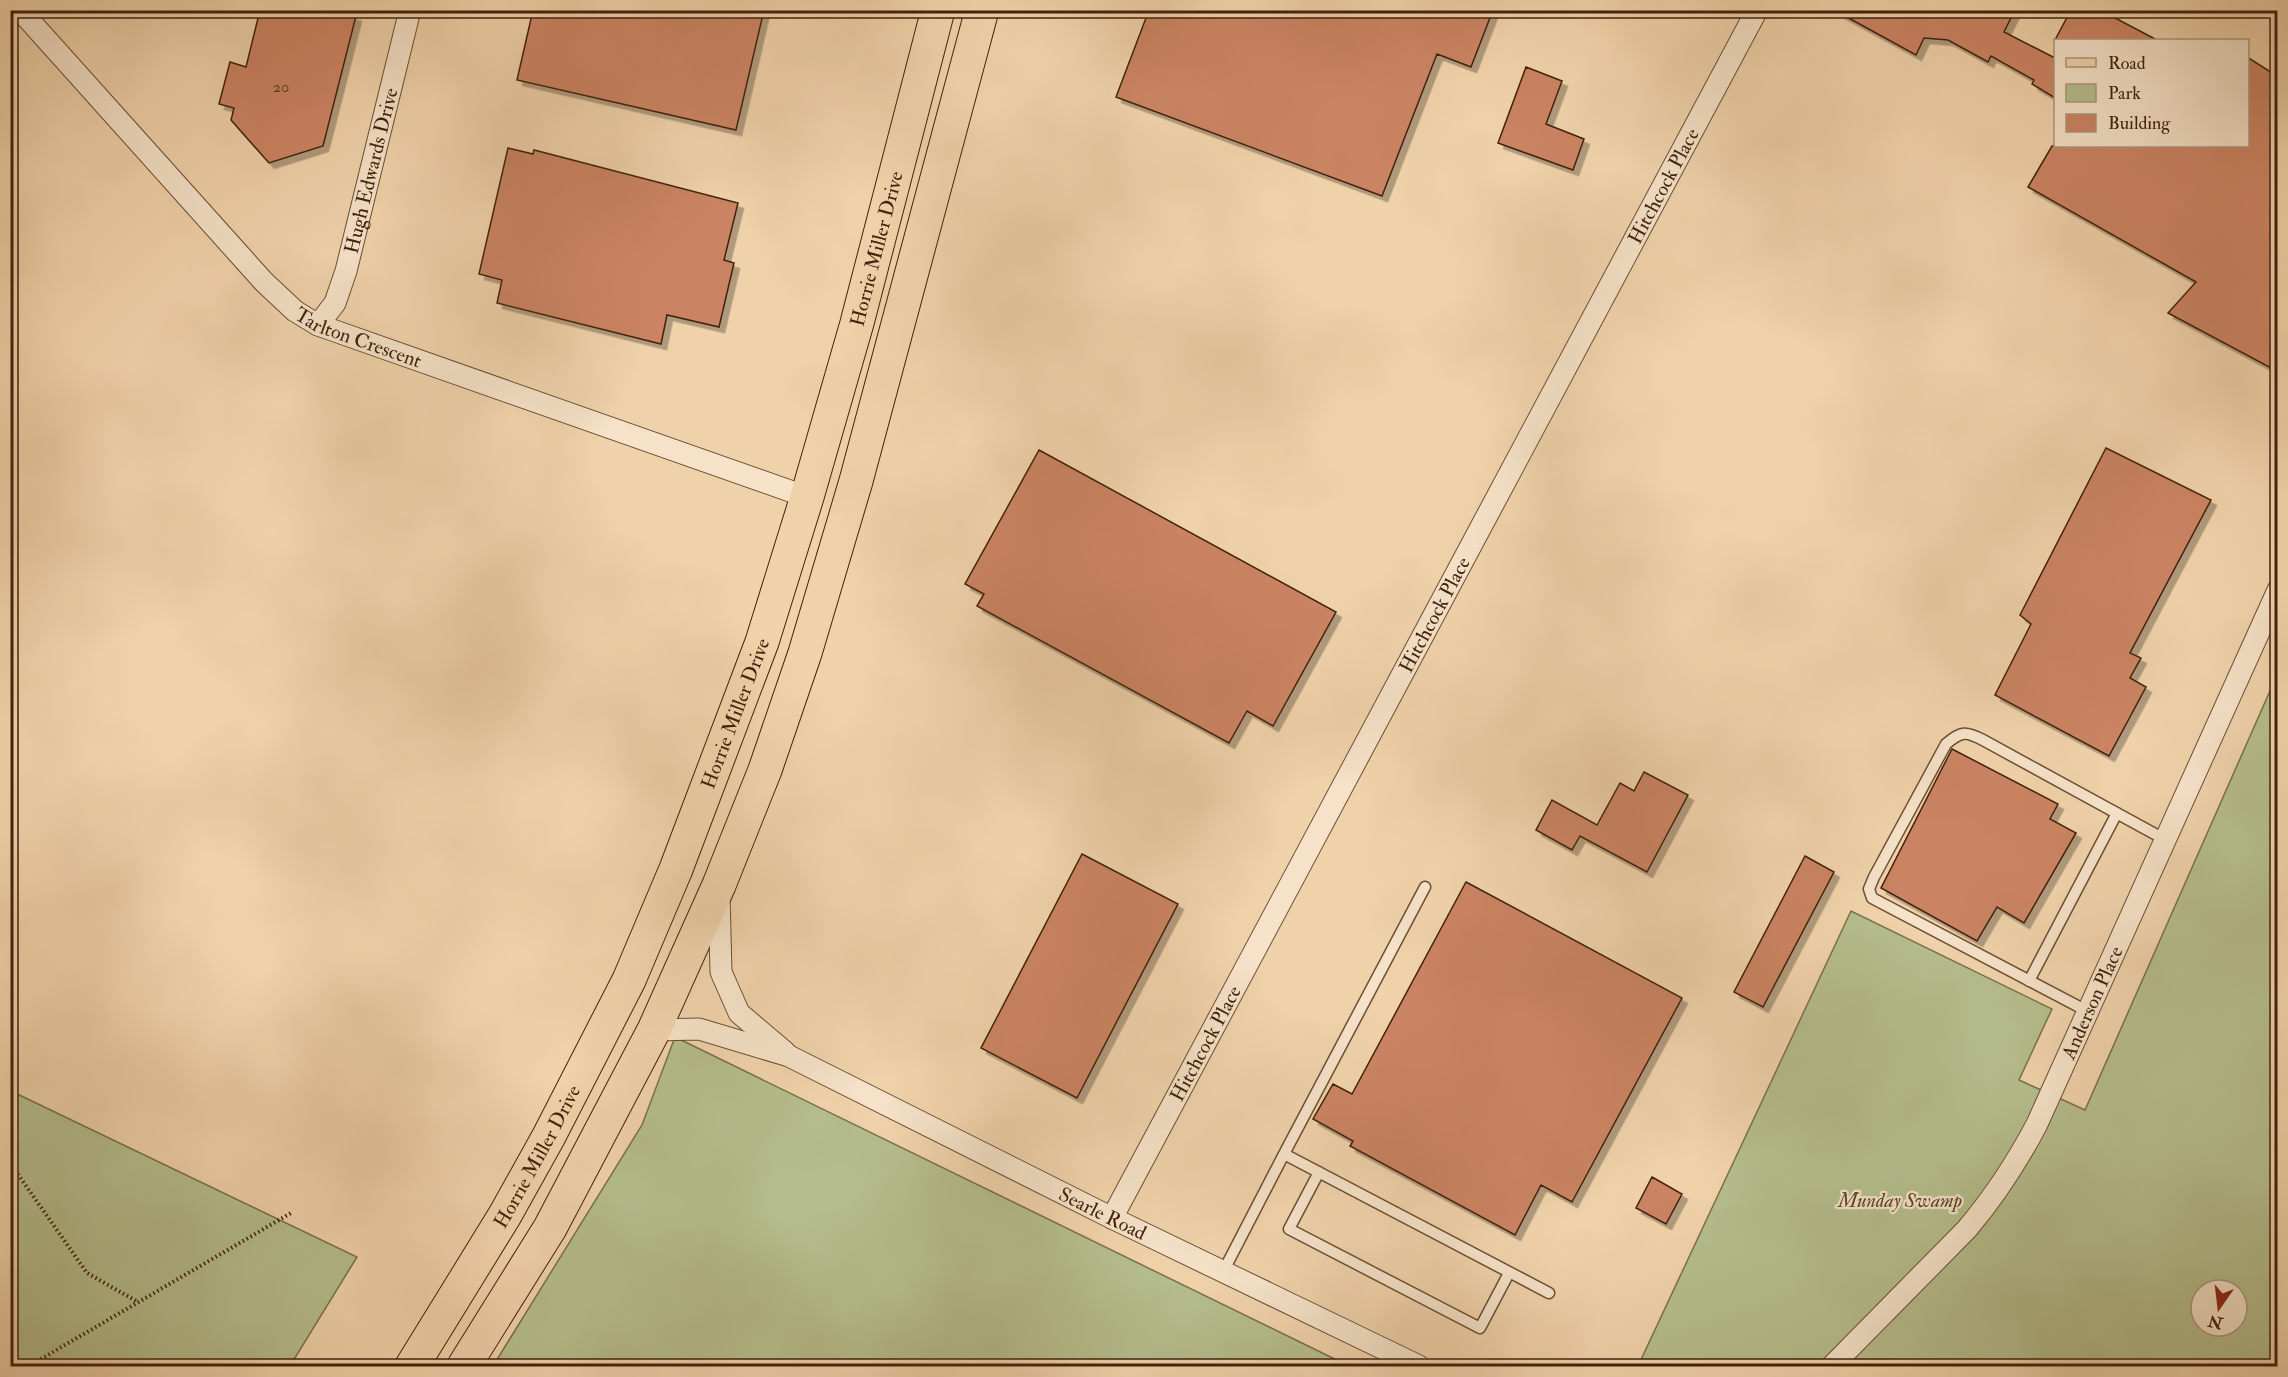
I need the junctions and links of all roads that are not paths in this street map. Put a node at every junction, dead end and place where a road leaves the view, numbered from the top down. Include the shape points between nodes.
1 (20, 10) edge
2 (410, 10) edge
3 (938, 10) edge
4 (982, 10) edge
5 (1757, 10) edge
6 (318, 325) junction
7 (807, 497) junction
8 (2277, 590) edge
9 (2117, 813) junction
10 (2164, 839) junction
11 (719, 885) junction
12 (1425, 887) dead end
13 (2029, 981) junction
14 (2087, 1011) junction
15 (654, 1030) junction
16 (789, 1056) junction
17 (1284, 1154) junction
18 (1319, 1172) junction
19 (1112, 1218) junction
20 (1223, 1272) junction
21 (1509, 1273) junction
22 (1549, 1293) dead end
23 (412, 1366) edge
24 (464, 1366) edge
25 (1419, 1366) edge
26 (1832, 1366) edge

1 - 6 street, Tarlton Crescent via 264,282 295,311
2 - 6 street, Hugh Edwards Drive via 346,271 334,303
3 - 7 main road, Horrie Miller Drive
4 - 11 main road, Horrie Miller Drive via 809,642 765,770
5 - 19 street, Hitchcock Place
6 - 7 street, Tarlton Crescent
7 - 23 main road, Horrie Miller Drive via 762,642 676,869 629,980 505,1215
8 - 10 street, Anderson Place
9 - 10 lane
9 - 13 lane
9 - 13 lane via 1969,733 1957,735 1946,744 1874,877 1869,889 1872,898
10 - 14 street, Anderson Place
11 - 15 main road, Horrie Miller Drive
11 - 16 street, Searle Road via 721,972 739,1012
12 - 17 lane
13 - 14 lane
14 - 26 street, Anderson Place via 2037,1124 1986,1206
15 - 16 street, Searle Road via 699,1029
15 - 24 main road, Horrie Miller Drive via 550,1228
16 - 19 street, Searle Road
17 - 18 lane
17 - 20 lane
18 - 21 lane
18 - 21 lane via 1289,1229 1480,1328
19 - 20 street, Searle Road
20 - 25 street, Searle Road
21 - 22 lane

